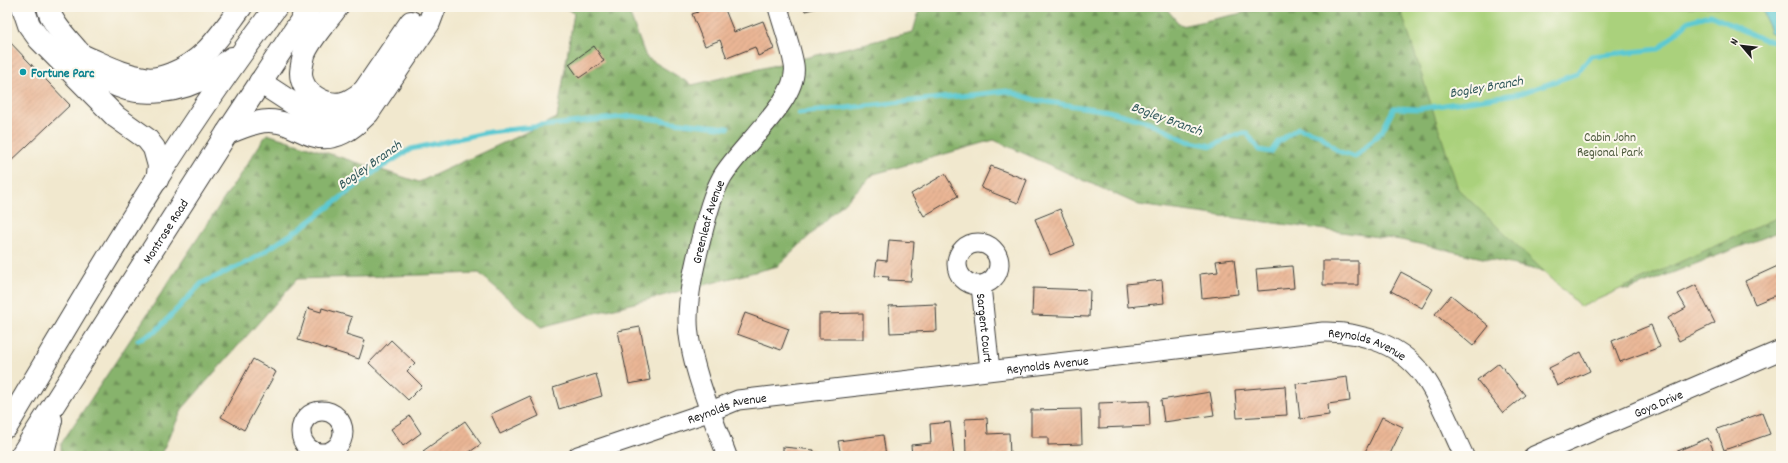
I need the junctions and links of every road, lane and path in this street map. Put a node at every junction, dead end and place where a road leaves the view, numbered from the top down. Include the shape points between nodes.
1 (23, 7) edge
2 (48, 7) edge
3 (241, 7) edge
4 (276, 7) edge
5 (310, 7) edge
6 (336, 7) edge
7 (420, 7) edge
8 (435, 7) edge
9 (778, 7) edge
10 (244, 49) junction
11 (83, 56) junction
12 (260, 82) junction
13 (364, 91) junction
14 (227, 132) junction
15 (157, 180) junction
16 (981, 286) dead end
17 (1781, 350) edge
18 (990, 370) junction
19 (54, 405) junction
20 (711, 411) junction
21 (7, 426) edge
22 (21, 456) edge
23 (42, 456) edge
24 (578, 456) edge
25 (727, 456) edge
26 (1464, 456) edge
27 (1534, 456) edge

1 - 15 main road via 39,39 116,117 147,139 154,148 159,166
2 - 11 main road via 58,27
3 - 11 main road via 213,45 194,63 162,77 145,79 123,74
4 - 10 main road
5 - 12 main road, Montrose Road
6 - 13 main road via 304,54 301,74 305,87 315,98 328,104 342,103
7 - 13 main road
8 - 14 main road via 429,23 356,126 340,135 325,138 277,122 259,121
9 - 20 street, Greenleaf Avenue via 795,66 792,84 786,97 722,177 708,212 689,295 689,340
10 - 11 main road via 209,75 167,90 146,92 126,90 110,82 93,69
10 - 15 main road
12 - 13 main road via 320,119 331,119 346,113
12 - 14 main road, Montrose Road
14 - 19 main road, Montrose Road
15 - 21 main road
16 - 18 street, Sargent Court
17 - 27 street, Goya Drive
18 - 20 street, Reynolds Avenue via 738,400
18 - 26 street, Reynolds Avenue via 1324,332 1358,334 1395,350 1417,368 1427,380
19 - 22 main road, Montrose Road
19 - 23 main road
20 - 24 street, Reynolds Avenue
20 - 25 street, Greenleaf Avenue

